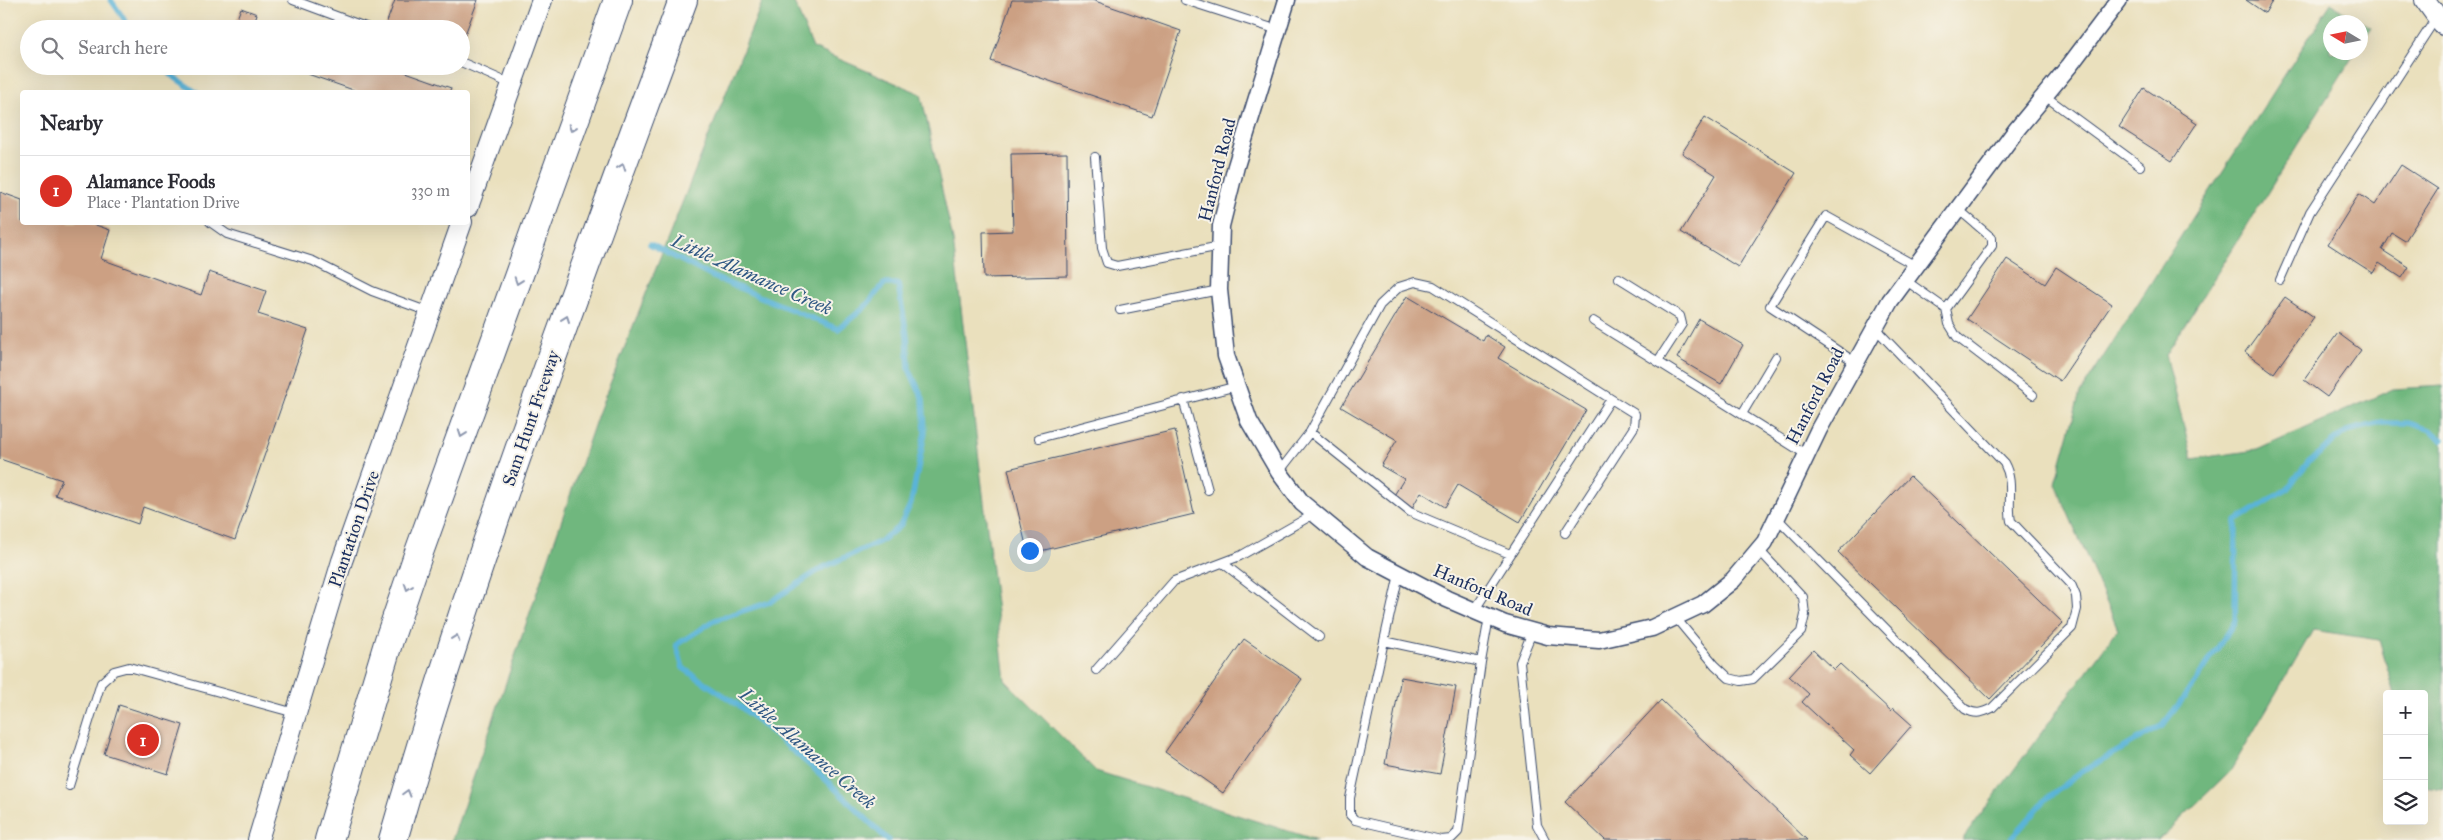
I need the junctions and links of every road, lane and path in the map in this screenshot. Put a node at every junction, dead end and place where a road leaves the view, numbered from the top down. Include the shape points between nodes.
1 (293, 0) edge
2 (542, 0) edge
3 (616, 0) edge
4 (683, 0) edge
5 (1185, 0) edge
6 (1287, 0) edge
7 (2120, 0) edge
8 (2435, 14) edge
9 (347, 20) edge
10 (1278, 30) junction
11 (470, 66) edge
12 (512, 84) junction
13 (2045, 96) junction
14 (1095, 158) dead end
15 (2140, 166) dead end
16 (470, 201) edge
17 (1958, 209) junction
18 (214, 225) edge
19 (461, 225) edge
20 (1221, 246) junction
21 (1916, 266) junction
22 (1619, 278) dead end
23 (1905, 280) junction
24 (2280, 280) dead end
25 (1219, 290) junction
26 (1946, 309) junction
27 (1120, 310) dead end
28 (429, 312) junction
29 (1593, 320) dead end
30 (1874, 327) junction
31 (1776, 357) dead end
32 (1658, 361) junction
33 (1855, 362) junction
34 (1237, 386) junction
35 (2034, 395) dead end
36 (1183, 399) junction
37 (1610, 399) junction
38 (1742, 414) junction
39 (1310, 432) junction
40 (1038, 438) dead end
41 (1807, 455) junction
42 (1279, 472) junction
43 (1208, 490) dead end
44 (1314, 514) junction
45 (1777, 518) junction
46 (1565, 533) dead end
47 (1758, 549) junction
48 (1510, 554) junction
49 (1224, 564) junction
50 (1399, 574) junction
51 (1481, 614) junction
52 (1675, 617) junction
53 (1532, 632) junction
54 (1319, 637) dead end
55 (1384, 641) junction
56 (1481, 662) junction
57 (1096, 670) dead end
58 (295, 713) junction
59 (69, 786) dead end
60 (258, 840) edge
61 (329, 840) edge
62 (393, 840) edge
63 (1545, 840) edge

1 - 9 lane
2 - 12 street
3 -> 61 highway via 404,598
62 -> 4 highway, Sam Hunt Freeway via 425,728 534,408
5 - 10 lane
6 - 10 street, Hanford Road
7 - 13 street, Hanford Road
8 - 24 lane via 2310,212
10 - 20 street, Hanford Road via 1236,166 1222,226
11 - 12 lane
12 - 16 street
13 - 15 lane
13 - 17 street, Hanford Road
14 - 20 lane via 1102,248 1107,263 1117,266
17 - 21 street, Hanford Road
17 - 26 lane via 1992,238 1992,246
18 - 28 lane via 227,234 313,261 372,290
19 - 28 street, Plantation Drive
20 - 25 street, Hanford Road
21 - 23 street, Hanford Road
21 - 33 lane via 1826,216 1770,306
22 - 32 lane via 1680,316 1682,324
23 - 26 lane
23 - 30 street, Hanford Road
25 - 27 lane
25 - 34 street, Hanford Road via 1226,356
26 - 35 lane via 1949,324 1957,337
28 - 58 street, Plantation Drive via 342,561
29 - 32 lane
30 - 33 street, Hanford Road
30 - 45 lane via 2004,463 2011,475 2011,521 2074,590 2076,609 2072,628 1992,708 1972,713
31 - 38 lane
32 - 38 lane
33 - 41 street, Hanford Road
34 - 36 lane
34 - 42 street, Hanford Road via 1249,421
36 - 40 lane
36 - 43 lane
37 - 39 lane via 1433,286 1415,282 1399,287 1380,306
37 - 46 lane via 1635,414 1634,427
37 - 48 lane
38 - 41 lane
39 - 42 lane
39 - 48 lane via 1410,512
41 - 45 street, Hanford Road
42 - 44 street, Hanford Road
44 - 49 lane
44 - 50 street, Hanford Road via 1367,558
45 - 47 street, Hanford Road
47 - 52 street, Hanford Road via 1725,586 1703,604
47 - 52 lane via 1802,597 1805,615 1801,632 1753,679 1729,678
48 - 51 lane
49 - 54 lane
49 - 57 lane via 1174,580
50 - 51 street, Hanford Road
50 - 55 lane
51 - 53 street, Hanford Road
51 - 56 lane
52 - 53 street, Hanford Road via 1652,628 1599,640
53 - 63 lane via 1520,662 1537,825
55 - 56 lane
55 - 56 lane via 1350,798 1350,814 1355,820 1441,840 1451,839 1458,832
58 - 59 lane via 129,667 114,671 101,683
58 - 60 street, Plantation Drive

